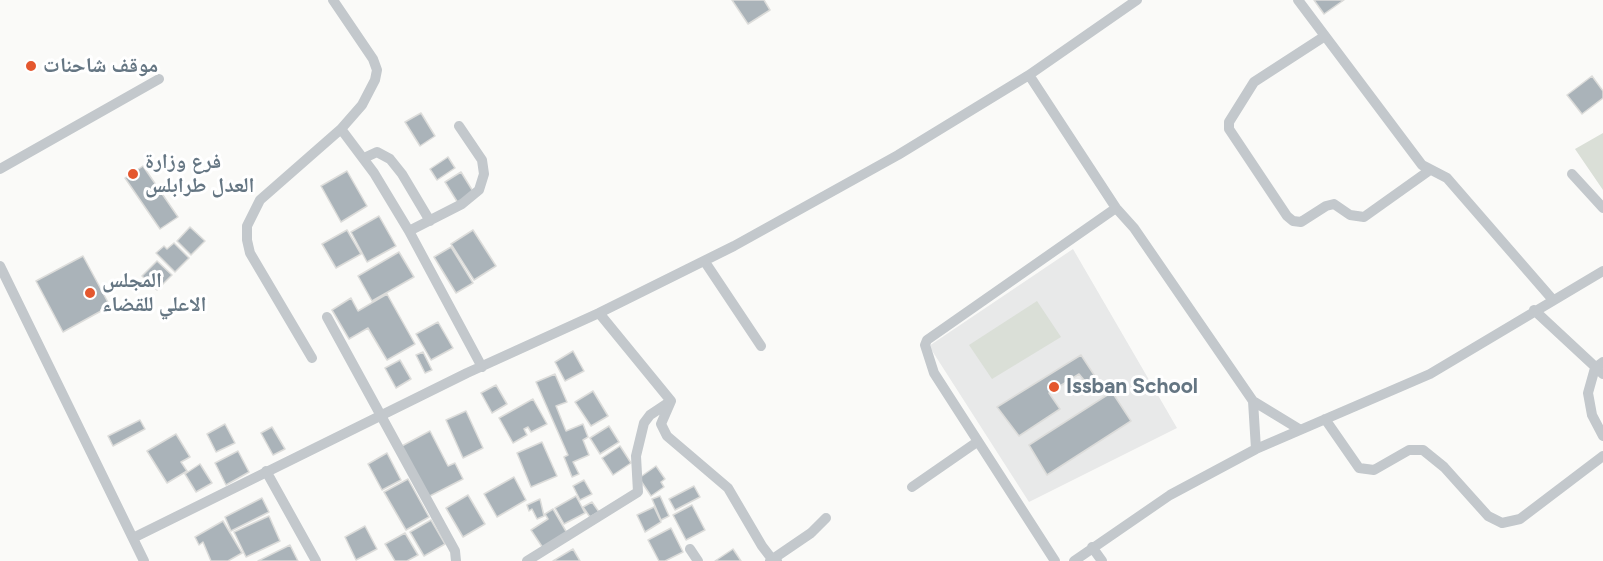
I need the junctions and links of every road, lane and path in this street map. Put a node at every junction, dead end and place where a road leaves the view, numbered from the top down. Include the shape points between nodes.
1 (333, 0) edge
2 (1137, 0) edge
3 (1298, 0) edge
4 (1324, 36) junction
5 (1029, 75) junction
6 (159, 79) dead end
7 (459, 126) dead end
8 (341, 129) junction
9 (364, 158) junction
10 (0, 169) edge
11 (1430, 171) junction
12 (1572, 174) dead end
13 (1116, 208) junction
14 (1603, 208) edge
15 (430, 221) junction
16 (409, 231) junction
17 (705, 262) junction
18 (0, 266) edge
19 (1603, 271) edge
20 (1553, 300) junction
21 (1534, 310) junction
22 (599, 314) junction
23 (327, 317) dead end
24 (761, 346) dead end
25 (312, 358) dead end
26 (482, 367) junction
27 (1600, 368) edge
28 (671, 401) junction
29 (1253, 401) junction
30 (380, 416) junction
31 (1325, 419) junction
32 (1299, 429) junction
33 (1603, 436) edge
34 (977, 442) junction
35 (1256, 449) junction
36 (1603, 456) edge
37 (266, 471) junction
38 (912, 487) dead end
39 (826, 518) dead end
40 (133, 538) junction
41 (1092, 548) junction
42 (690, 549) dead end
43 (773, 560) edge
44 (144, 561) edge
45 (316, 561) edge
46 (456, 561) edge
47 (528, 561) edge
48 (698, 561) edge
49 (1055, 561) edge
50 (1074, 561) edge
51 (1102, 561) edge

1 - 8 street via 377,70 370,92
2 - 5 street
3 - 4 street
4 - 11 street via 1419,162
4 - 11 street via 1254,82 1229,122 1229,129 1287,216 1301,222 1334,204 1350,215 1364,217
5 - 13 street
5 - 17 street via 898,155
6 - 10 street
7 - 15 street via 482,160 484,174 478,190 470,197
8 - 9 street
8 - 25 street via 270,190 252,212 247,226 250,253
9 - 15 street via 377,152 390,159
9 - 16 street
11 - 20 street via 1447,178
12 - 14 street
13 - 29 street via 1134,228
13 - 34 street via 927,340 925,349 934,374
15 - 16 street
16 - 26 street
17 - 22 street
17 - 24 street
18 - 40 street
19 - 20 street
20 - 21 street
21 - 27 street
21 - 31 street via 1430,374
22 - 26 street
22 - 28 street
23 - 30 street
26 - 30 street
27 - 33 street via 1589,386 1589,400
28 - 43 street via 661,424 667,436 728,488
28 - 47 street via 644,423 636,456 638,492
29 - 32 street
29 - 35 street
30 - 37 street
30 - 46 street via 455,551
31 - 32 street
31 - 36 street via 1359,468 1374,470 1409,450 1423,450 1444,466 1488,516 1502,523 1521,519
32 - 35 street
34 - 38 street
34 - 49 street
35 - 41 street via 1170,495
37 - 40 street
37 - 45 street
39 - 43 street
40 - 44 street
41 - 50 street
41 - 51 street
42 - 48 street

